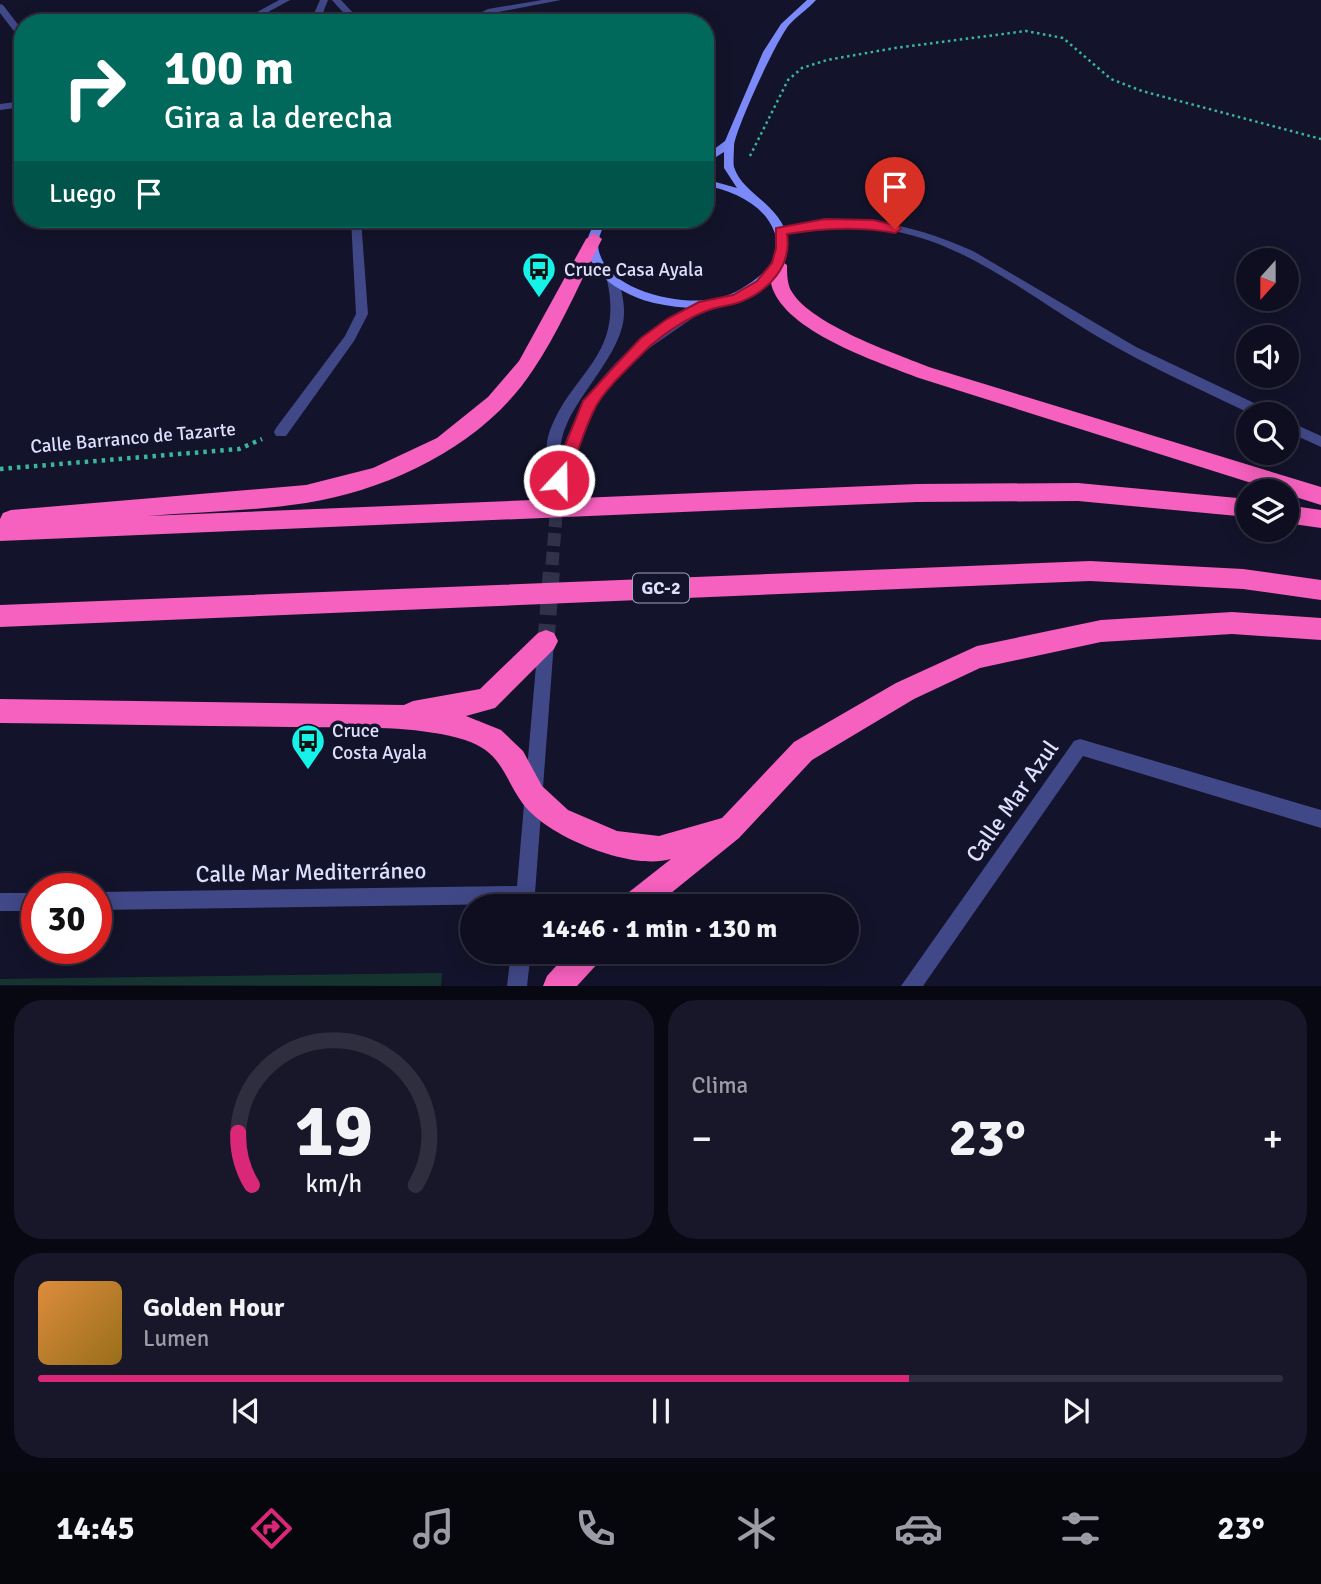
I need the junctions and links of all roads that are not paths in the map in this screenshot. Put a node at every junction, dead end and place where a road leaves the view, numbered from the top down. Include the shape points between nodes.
1 (10, 0) edge
2 (286, 0) edge
3 (336, 0) edge
4 (492, 0) edge
5 (557, 0) edge
6 (812, 0) edge
7 (0, 6) edge
8 (491, 11) junction
9 (259, 14) edge
10 (349, 14) edge
11 (484, 14) edge
12 (14, 25) edge
13 (729, 144) junction
14 (714, 155) edge
15 (714, 185) edge
16 (749, 196) junction
17 (357, 228) edge
18 (598, 228) edge
19 (780, 231) junction
20 (594, 239) junction
21 (778, 265) junction
22 (613, 280) junction
23 (704, 306) junction
24 (1239, 402) edge
25 (1299, 431) edge
26 (281, 432) road end
27 (1321, 442) edge
28 (1321, 496) edge
29 (1236, 507) edge
30 (1299, 516) edge
31 (1321, 519) edge
32 (0, 520) edge
33 (0, 532) edge
34 (1321, 590) edge
35 (0, 616) edge
36 (1321, 629) edge
37 (546, 641) joint
38 (0, 711) edge
39 (394, 716) junction
40 (533, 795) junction
41 (1321, 819) edge
42 (730, 829) junction
43 (526, 894) edge
44 (649, 894) edge
45 (112, 901) edge
46 (460, 901) edge
47 (0, 902) edge
48 (21, 902) edge
49 (519, 964) edge
50 (577, 964) edge
51 (517, 985) edge
52 (557, 985) edge
53 (912, 985) edge

1 - 7 street
2 - 9 street
3 - 10 street
4 - 8 street
5 - 8 street
6 - 13 street via 785,24 768,52
7 - 12 street
8 - 11 street
13 - 14 street
13 - 16 street via 729,168
15 - 16 street
16 - 19 street via 769,212
17 - 26 street via 362,314 350,338
18 - 20 street
19 - 21 street via 783,248
19 - 24 street via 825,223 916,232 963,251 1114,341
20 - 22 street via 602,267
20 - 32 highway via 526,366 495,402 444,444 377,476 306,494
21 - 23 street via 762,284 736,299
21 - 28 highway via 785,296 801,311 882,357
22 - 23 street via 638,296 670,305
22 - 23 street via 620,306 617,326 600,364 554,438 559,480 588,405 646,342
25 - 27 street
29 - 33 highway via 1079,492 918,493
30 - 31 highway
34 - 35 highway, GC-2 via 1243,579 1090,571
36 - 42 highway via 1232,623 1101,631 977,657 905,691 803,751
37 - 39 highway via 486,700
37 - 40 street
38 - 39 highway
39 - 40 highway via 464,727 492,739 514,760
40 - 42 highway via 559,819 617,844 659,849
40 - 43 street
41 - 53 street, Calle Mar Azul via 1080,747
42 - 44 highway
45 - 46 street, Calle Mar Mediterráneo
47 - 48 street
49 - 51 street
50 - 52 highway

